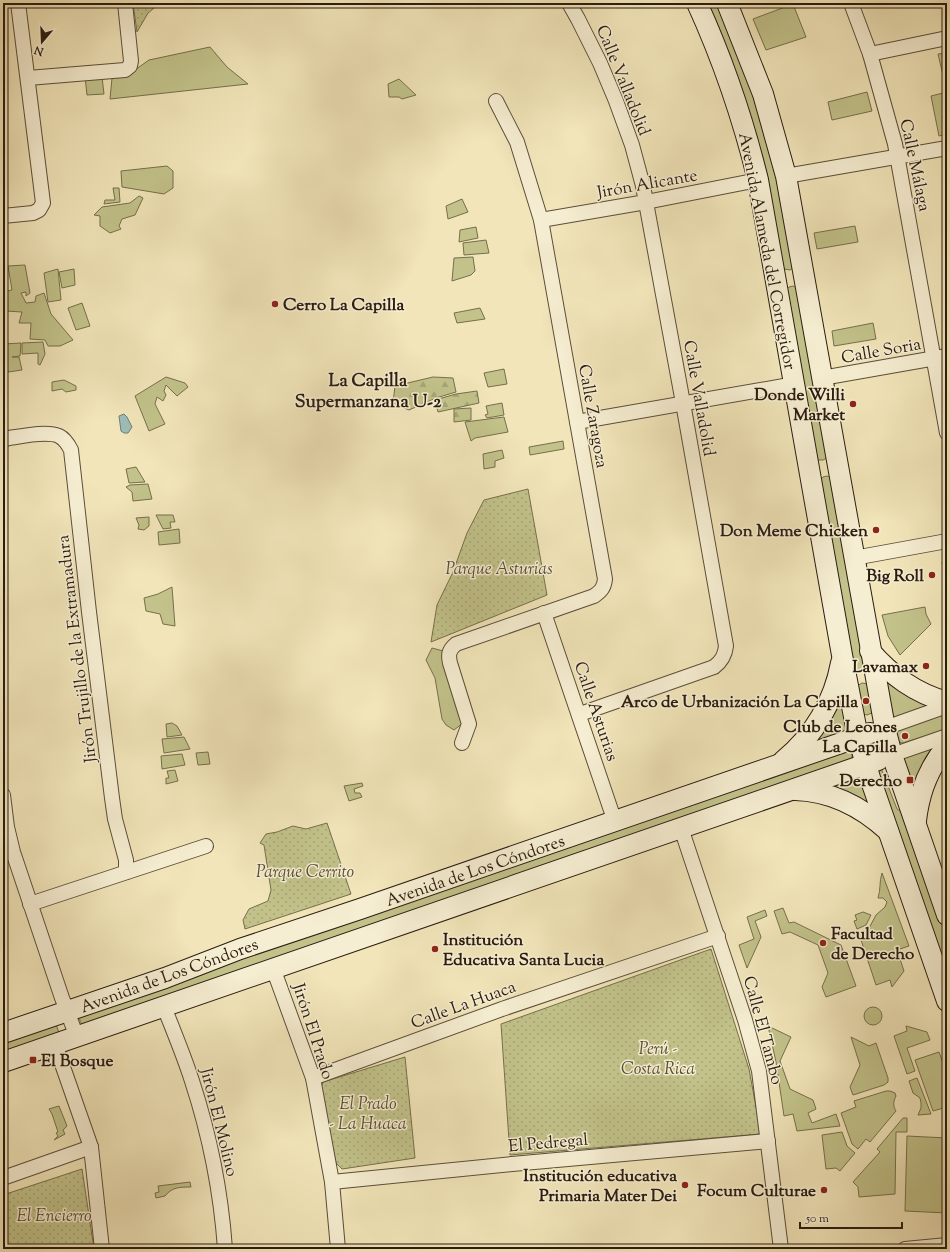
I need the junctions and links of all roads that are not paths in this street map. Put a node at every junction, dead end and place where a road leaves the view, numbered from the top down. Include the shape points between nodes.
1 (18, 3) edge
2 (124, 3) edge
3 (569, 3) edge
4 (697, 3) edge
5 (727, 3) edge
6 (851, 3) edge
7 (947, 38) edge
8 (870, 54) junction
9 (28, 78) junction
10 (496, 101) dead end
11 (947, 148) edge
12 (898, 156) junction
13 (786, 176) junction
14 (758, 180) junction
15 (646, 202) junction
16 (3, 216) edge
17 (541, 220) junction
18 (804, 276) junction
19 (776, 281) junction
20 (940, 358) edge
21 (822, 378) junction
22 (794, 384) junction
23 (683, 403) junction
24 (577, 422) junction
25 (947, 433) edge
26 (3, 438) edge
27 (838, 467) junction
28 (810, 471) junction
29 (947, 541) edge
30 (854, 558) junction
31 (544, 613) junction
32 (870, 651) junction
33 (842, 655) junction
34 (875, 675) junction
35 (847, 680) junction
36 (947, 702) edge
37 (947, 706) edge
38 (580, 714) junction
39 (885, 728) junction
40 (947, 736) edge
41 (858, 738) junction
42 (462, 742) dead end
43 (947, 746) edge
44 (892, 755) junction
45 (865, 764) junction
46 (777, 766) junction
47 (789, 790) junction
48 (3, 795) edge
49 (615, 822) junction
50 (916, 823) junction
51 (681, 828) junction
52 (888, 831) junction
53 (206, 846) dead end
54 (126, 872) junction
55 (30, 904) junction
56 (947, 915) edge
57 (718, 936) junction
58 (273, 968) junction
59 (947, 1001) edge
60 (164, 1007) junction
61 (67, 1012) junction
62 (3, 1033) edge
63 (77, 1037) junction
64 (55, 1044) junction
65 (3, 1062) edge
66 (312, 1078) junction
67 (768, 1141) junction
68 (91, 1147) junction
69 (3, 1178) edge
70 (332, 1182) junction
71 (947, 1246) edge
72 (102, 1249) edge
73 (225, 1249) edge
74 (338, 1249) edge
75 (781, 1249) edge
76 (904, 1249) edge

1 - 9 street
2 - 9 street via 131,61 125,70
3 - 15 street, Calle Valladolid via 600,63 616,101 632,145
4 - 14 main road, Avenida Alameda del Corregidor via 739,109
5 - 13 main road, Avenida Alameda del Corregidor via 763,94
6 - 8 street, Calle Málaga
7 - 8 street
8 - 12 street, Calle Málaga
9 - 16 street via 43,203 39,210 33,213
10 - 17 street, Calle Zaragoza via 517,142
11 - 12 street
12 - 13 street
12 - 20 street, Calle Málaga
13 - 18 main road, Avenida Alameda del Corregidor
14 - 15 street, Jirón Alicante
14 - 19 main road, Avenida Alameda del Corregidor
15 - 17 street, Jirón Alicante
15 - 23 street, Calle Valladolid
17 - 24 street, Calle Zaragoza
18 - 19 main road
18 - 21 main road, Avenida Alameda del Corregidor
19 - 22 main road, Avenida Alameda del Corregidor
20 - 21 street, Calle Soria
20 - 25 street, Calle Málaga
21 - 27 main road, Avenida Alameda del Corregidor
22 - 23 street
22 - 28 main road, Avenida Alameda del Corregidor
23 - 24 street
23 - 38 street, Calle Valladolid via 718,596 725,653 714,667
24 - 31 street, Calle Zaragoza via 604,571 604,587 594,596
26 - 54 street, Jirón Trujillo de la Extramadura via 48,433 66,441 71,450 88,612 112,798 126,860
27 - 28 main road
27 - 30 main road, Avenida Alameda del Corregidor
28 - 33 main road, Avenida Alameda del Corregidor
29 - 30 street
30 - 32 main road, Avenida Alameda del Corregidor
31 - 38 street, Calle Asturias
31 - 42 street, Calle Zaragoza via 450,648 448,655 469,724
32 - 34 main road, Avenida Alameda del Corregidor
32 - 36 main road via 905,684
33 - 35 main road, Avenida Alameda del Corregidor
33 - 46 main road via 834,689 820,719 801,745
34 - 35 main road
34 - 39 main road, Avenida Alameda del Corregidor
35 - 41 main road, Avenida Alameda del Corregidor
37 - 39 street, Avenida de Los Cóndores
38 - 49 street, Calle Asturias
39 - 41 main road, Avenida de Los Cóndores
39 - 44 main road, Avenida Alameda del Corregidor
40 - 44 street, Avenida de Los Cóndores
41 - 45 main road, Avenida Alameda del Corregidor
41 - 46 main road, Avenida de Los Cóndores
43 - 50 main road via 926,778
44 - 45 main road, Avenida de Los Cóndores
44 - 50 main road, Avenida Alameda del Corregidor
45 - 47 main road, Avenida de Los Cóndores
45 - 52 main road, Avenida Alameda del Corregidor
46 - 49 main road, Avenida de Los Cóndores
47 - 51 main road, Avenida de Los Cóndores
47 - 52 main road via 815,792 840,799 865,812
48 - 55 street via 13,852
49 - 61 main road, Avenida de Los Cóndores via 240,949
50 - 56 main road, Avenida Alameda del Corregidor
51 - 57 street, Calle El Tambo
51 - 58 main road, Avenida de Los Cóndores
52 - 59 main road, Avenida Alameda del Corregidor
53 - 54 street
54 - 55 street
55 - 61 street
57 - 66 street, Calle La Huaca via 502,1009
57 - 67 street, Calle El Tambo via 759,1071
58 - 60 main road, Avenida de Los Cóndores
58 - 66 street, Jirón El Prado
60 - 63 main road, Avenida de Los Cóndores
60 - 73 street, Jirón El Molino via 192,1080 207,1133 220,1198
61 - 62 main road, Avenida de Los Cóndores
61 - 63 street
63 - 64 main road, Avenida de Los Cóndores
64 - 65 main road, Avenida de Los Cóndores
64 - 68 street
66 - 70 street, Jirón El Prado
67 - 70 street, El Pedregal
67 - 75 street, Calle El Tambo
68 - 69 street
68 - 72 street
70 - 74 street, Jirón El Prado
71 - 76 street

